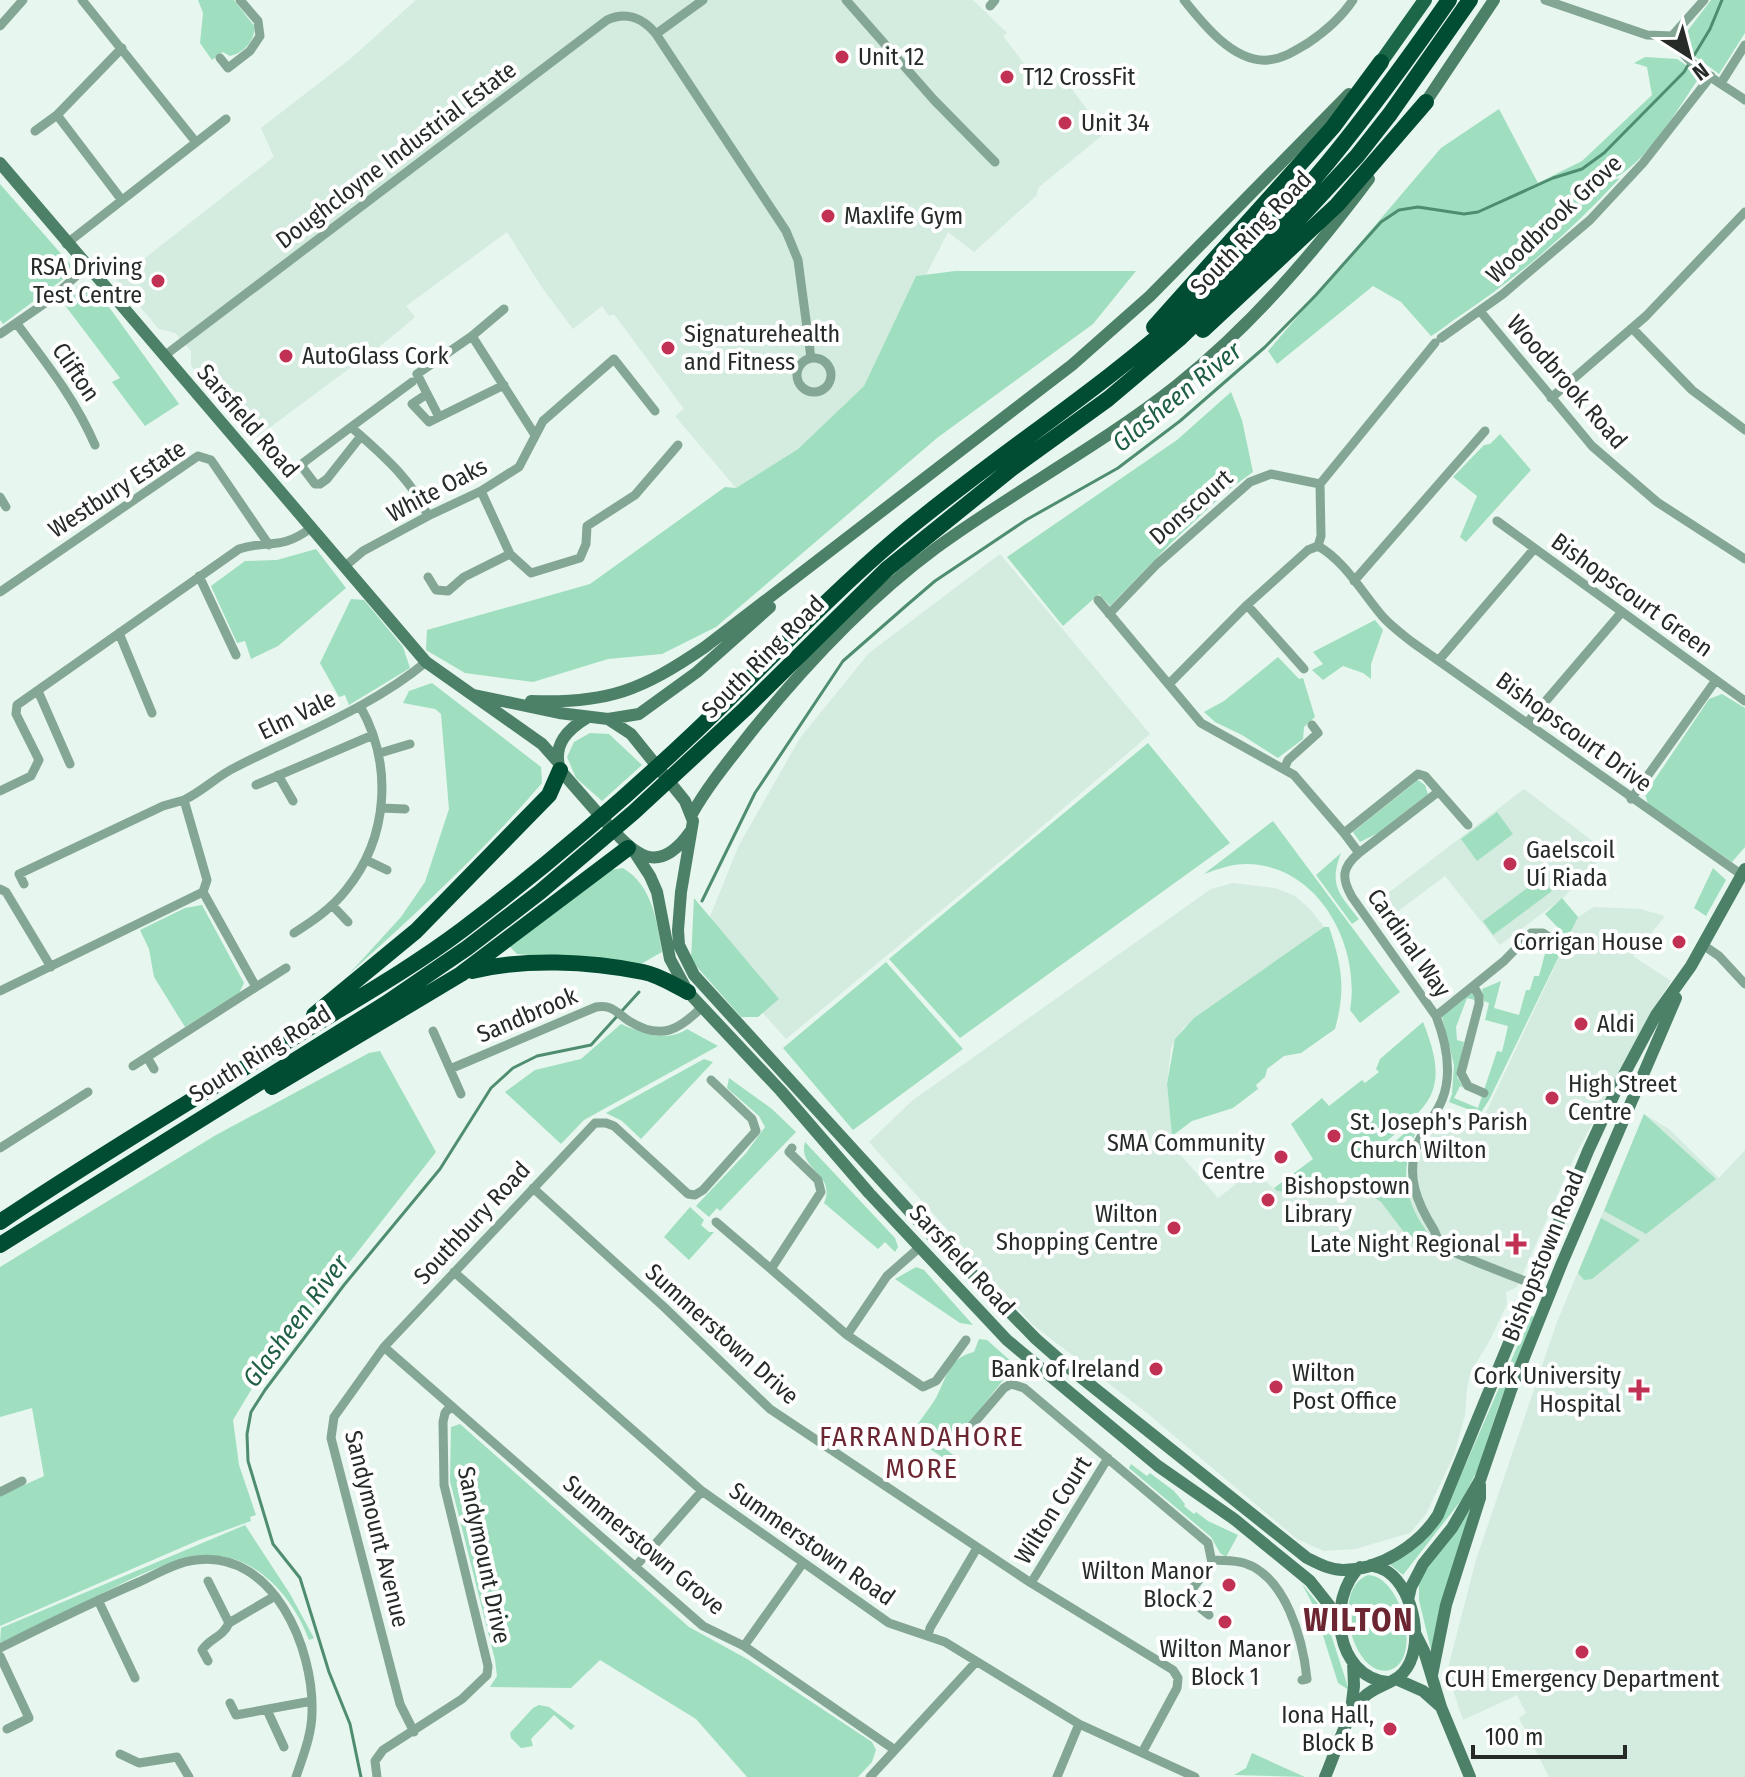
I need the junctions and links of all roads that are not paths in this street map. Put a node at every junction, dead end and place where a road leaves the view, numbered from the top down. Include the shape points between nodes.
1 (23, 0) edge
2 (82, 0) edge
3 (240, 0) edge
4 (703, 0) edge
5 (846, 0) edge
6 (1184, 0) edge
7 (1353, 0) edge
8 (1425, 0) edge
9 (1449, 0) edge
10 (1470, 0) edge
11 (1494, 0) edge
12 (1545, 0) edge
13 (1704, 0) edge
14 (0, 26) edge
15 (656, 34) junction
16 (1672, 36) junction
17 (1745, 45) edge
18 (122, 48) junction
19 (220, 58) dead end
20 (1381, 62) junction
21 (1711, 76) junction
22 (1721, 83) junction
23 (1745, 100) edge
24 (1426, 102) junction
25 (57, 115) junction
26 (226, 119) dead end
27 (35, 131) dead end
28 (195, 141) junction
29 (995, 162) dead end
30 (0, 163) edge
31 (121, 199) junction
32 (1745, 212) edge
33 (66, 244) junction
34 (87, 266) junction
35 (504, 309) dead end
36 (1480, 311) junction
37 (17, 324) junction
38 (1632, 328) junction
39 (0, 334) edge
40 (472, 336) junction
41 (164, 356) junction
42 (811, 358) dead end
43 (412, 382) dead end
44 (504, 385) junction
45 (427, 394) junction
46 (1551, 398) junction
47 (1108, 399) junction
48 (1072, 405) junction
49 (655, 411) dead end
50 (439, 417) junction
51 (351, 427) junction
52 (1745, 430) edge
53 (1485, 431) dead end
54 (535, 435) junction
55 (361, 436) junction
56 (95, 445) dead end
57 (678, 445) dead end
58 (1320, 484) junction
59 (481, 491) junction
60 (0, 497) edge
61 (6, 507) dead end
62 (428, 516) junction
63 (1497, 521) dead end
64 (311, 528) junction
65 (269, 545) junction
66 (1318, 546) junction
67 (1534, 549) junction
68 (510, 554) junction
69 (1745, 559) edge
70 (344, 567) junction
71 (809, 569) junction
72 (199, 576) junction
73 (428, 577) dead end
74 (1354, 581) junction
75 (0, 592) edge
76 (1098, 600) dead end
77 (1247, 605) junction
78 (1621, 613) junction
79 (1109, 614) junction
80 (119, 633) junction
81 (236, 655) dead end
82 (1439, 660) junction
83 (426, 662) junction
84 (1304, 669) dead end
85 (1716, 680) junction
86 (1169, 684) junction
87 (38, 691) junction
88 (474, 695) junction
89 (496, 700) junction
90 (1745, 701) edge
91 (360, 706) junction
92 (152, 713) dead end
93 (588, 717) junction
94 (608, 719) junction
95 (1527, 723) junction
96 (1315, 729) dead end
97 (373, 735) junction
98 (410, 744) dead end
99 (380, 753) junction
100 (70, 764) dead end
101 (559, 766) junction
102 (1284, 769) junction
103 (278, 775) junction
104 (256, 785) dead end
105 (0, 791) edge
106 (1438, 792) junction
107 (1631, 799) junction
108 (184, 800) junction
109 (293, 801) dead end
110 (381, 808) junction
111 (405, 809) dead end
112 (692, 814) junction
113 (1468, 825) dead end
114 (691, 830) junction
115 (1344, 833) junction
116 (578, 849) junction
117 (632, 850) junction
118 (1359, 853) junction
119 (366, 860) junction
120 (387, 870) dead end
121 (1743, 872) edge
122 (24, 884) dead end
123 (0, 889) edge
124 (203, 892) junction
125 (332, 905) junction
126 (348, 922) dead end
127 (294, 933) dead end
128 (1553, 940) dead end
129 (1703, 945) junction
130 (1691, 966) junction
131 (51, 967) junction
132 (286, 968) dead end
133 (461, 974) junction
134 (1745, 984) edge
135 (256, 987) junction
136 (1474, 987) junction
137 (0, 991) edge
138 (688, 992) junction
139 (702, 1007) junction
140 (1436, 1016) junction
141 (433, 1031) dead end
142 (147, 1057) junction
143 (263, 1057) junction
144 (133, 1066) dead end
145 (154, 1069) dead end
146 (450, 1069) junction
147 (711, 1080) dead end
148 (88, 1092) dead end
149 (1484, 1093) dead end
150 (461, 1094) dead end
151 (0, 1148) edge
152 (792, 1148) dead end
153 (533, 1188) junction
154 (0, 1222) edge
155 (35, 1222) junction
156 (716, 1222) dead end
157 (0, 1245) edge
158 (920, 1247) junction
159 (771, 1269) junction
160 (454, 1272) junction
161 (1533, 1284) junction
162 (847, 1335) junction
163 (966, 1340) dead end
164 (384, 1347) junction
165 (450, 1407) junction
166 (954, 1442) dead end
167 (1108, 1458) junction
168 (1480, 1480) junction
169 (22, 1481) dead end
170 (702, 1491) junction
171 (0, 1492) edge
172 (977, 1548) junction
173 (1213, 1560) junction
174 (803, 1563) junction
175 (1365, 1566) junction
176 (635, 1567) junction
177 (208, 1581) dead end
178 (1031, 1583) junction
179 (275, 1596) junction
180 (98, 1600) junction
181 (1408, 1600) junction
182 (1209, 1615) dead end
183 (229, 1623) junction
184 (1340, 1629) junction
185 (1414, 1632) junction
186 (928, 1636) junction
187 (744, 1646) junction
188 (0, 1648) edge
189 (0, 1656) edge
190 (208, 1661) dead end
191 (976, 1662) junction
192 (1353, 1662) junction
193 (1432, 1675) junction
194 (135, 1678) dead end
195 (1302, 1680) dead end
196 (1392, 1680) junction
197 (312, 1701) junction
198 (230, 1703) dead end
199 (1441, 1707) junction
200 (267, 1710) junction
201 (1350, 1718) junction
202 (1079, 1724) junction
203 (7, 1729) dead end
204 (414, 1732) junction
205 (284, 1747) dead end
206 (895, 1750) junction
207 (1143, 1751) junction
208 (120, 1754) dead end
209 (1190, 1776) edge
210 (189, 1777) edge
211 (296, 1777) edge
212 (377, 1777) edge
213 (870, 1777) edge
214 (1057, 1777) edge
215 (1325, 1777) edge
216 (1470, 1777) edge

1 - 14 street
2 - 18 street
3 - 19 street via 258,21 260,36 228,68
4 - 15 street
5 - 29 street
6 - 7 street via 1234,50 1269,60 1316,38
8 - 20 main road
9 - 48 highway, South Ring Road via 1377,102 1288,210 1194,305
10 - 47 highway, South Ring Road via 1390,114 1308,211 1179,339
11 - 24 main road
12 - 16 street via 1647,35
13 - 16 street
15 - 41 street, Doughcloyne Industrial Estate via 628,15 607,20
15 - 42 street, Doughcloyne Industrial Estate via 793,245
16 - 21 street via 1677,48
17 - 22 street
18 - 25 street
18 - 28 street
20 - 48 highway via 1268,202 1163,318
20 - 71 main road via 1150,296 1072,365
21 - 22 street
21 - 36 street, Woodbrook Grove via 1650,155 1590,220
22 - 23 street
24 - 47 highway via 1337,205 1264,275 1184,347
24 - 112 main road via 1298,269 1246,324 1151,405 946,541 898,579 814,657
25 - 27 street
25 - 31 street
26 - 28 street
28 - 31 street
30 - 33 main road, Sarsfield Road
31 - 33 street
32 - 38 street
33 - 34 main road, Sarsfield Road
34 - 37 street
34 - 41 main road, Sarsfield Road
35 - 40 street
36 - 46 street, Woodbrook Road
36 - 58 street, Woodbrook Grove via 1438,341
37 - 39 street
37 - 56 street, Clifton via 66,388
38 - 46 street
38 - 52 street via 1692,390
40 - 44 street
40 - 45 street via 417,374
41 - 64 main road, Sarsfield Road
43 - 51 street
44 - 50 street
44 - 54 street
45 - 50 street
45 - 50 street via 412,404 429,422
46 - 69 street, Woodbrook Road via 1592,446 1657,502
47 - 116 highway, South Ring Road via 887,569 681,771
48 - 116 highway, South Ring Road via 874,557
49 - 54 street, White Oaks via 614,359 543,421
51 - 55 street
51 - 55 street via 303,463 315,484 327,479
53 - 74 street
54 - 59 street, White Oaks via 519,467
55 - 62 street via 411,485
57 - 68 street via 635,495 587,526 580,558 531,573
58 - 66 street
58 - 79 street, Donscourt via 1272,474 1250,482
59 - 62 street, White Oaks
59 - 68 street
60 - 61 street
62 - 70 street, White Oaks
63 - 67 street, Bishopscourt Green
64 - 65 street via 296,539
64 - 70 main road, Sarsfield Road
65 - 72 street via 239,549
65 - 75 street, Westbury Estate via 211,460 198,456
66 - 74 street
66 - 77 street
67 - 78 street, Bishopscourt Green
67 - 82 street
68 - 73 street via 448,591 436,590
70 - 83 main road, Sarsfield Road
71 - 89 main road via 652,680 618,694 568,702
71 - 94 main road via 674,689 639,714
72 - 80 street
72 - 81 street
74 - 82 street, Bishopscourt Drive via 1385,620
76 - 79 street
77 - 84 street
77 - 86 street
78 - 85 street, Bishopscourt Green
78 - 95 street
79 - 86 street
80 - 87 street
80 - 92 street
82 - 95 street, Bishopscourt Drive
83 - 88 main road, Sarsfield Road
83 - 91 street, Elm Vale
85 - 90 street, Bishopscourt Green
85 - 107 street
86 - 102 street via 1207,728
87 - 100 street
87 - 105 street via 17,705 16,714 39,760 36,769
88 - 89 main road, Sarsfield Road
88 - 101 main road, Sarsfield Road via 542,744
89 - 93 main road, Sarsfield Road
91 - 97 street
91 - 108 street, Elm Vale via 232,769
93 - 94 main road, Sarsfield Road
93 - 101 main road via 570,728 560,743
94 - 112 main road via 631,734
95 - 107 street, Bishopscourt Drive
96 - 102 street
97 - 99 street
97 - 103 street
98 - 99 street
99 - 110 street
101 - 117 main road, Sarsfield Road
101 - 143 highway via 549,795 416,931
102 - 115 street
103 - 104 street
103 - 109 street
106 - 113 street
106 - 115 street via 1418,774
106 - 118 street
107 - 121 street, Bishopscourt Drive
108 - 122 street, Elm Vale via 19,874
108 - 124 street via 207,880
110 - 111 street
110 - 119 street
112 - 114 main road, Sarsfield Road
114 - 117 main road via 659,857
114 - 175 main road, Sarsfield Road via 679,945 694,975 742,1030 932,1236 1036,1339 1307,1558 1343,1570
115 - 118 street
116 - 143 highway, South Ring Road via 459,933
116 - 155 highway, South Ring Road via 467,948
117 - 133 highway
117 - 138 main road, Sarsfield Road via 654,884 670,959
118 - 140 street, Cardinal Way via 1346,866 1346,885
119 - 120 street
119 - 125 street
121 - 129 main road, Bishopstown Road
123 - 131 street
124 - 131 street
124 - 135 street
125 - 126 street
125 - 127 street
128 - 136 street via 1531,933
129 - 130 main road, Bishopstown Road
129 - 134 street
130 - 161 main road, Bishopstown Road via 1656,1015 1619,1084
130 - 168 main road, Bishopstown Road via 1562,1263
131 - 137 street
132 - 135 street
133 - 138 highway via 527,961 565,963 644,972
133 - 155 highway
135 - 142 street
136 - 140 street
136 - 149 street via 1479,1004 1461,1073 1468,1086
138 - 139 main road, Sarsfield Road
139 - 146 street, Sandbrook via 666,1032 645,1028 613,1008 596,1007
139 - 158 main road, Sarsfield Road
140 - 161 street, Cardinal Way via 1447,1053 1446,1085 1414,1155 1418,1202 1444,1248
141 - 146 street
142 - 144 street
142 - 145 street
143 - 154 highway, South Ring Road
146 - 150 street
147 - 153 street, Southbury Road via 752,1119 756,1131 700,1193 688,1194 614,1126 599,1122
148 - 151 street
152 - 159 street via 789,1152 818,1180 821,1192
153 - 160 street, Southbury Road
153 - 172 street, Summerstown Drive via 770,1409
155 - 157 highway, South Ring Road
156 - 159 street
158 - 162 street via 887,1276
158 - 184 main road, Sarsfield Road via 1035,1364 1310,1581
159 - 162 street
160 - 164 street, Southbury Road
160 - 170 street, Summerstown Road
161 - 175 main road, Bishopstown Road via 1438,1515 1419,1540
162 - 163 street via 923,1387 936,1381
164 - 165 street, Summerstown Grove
164 - 204 street, Sandymount Avenue via 334,1417 330,1431 400,1704
165 - 176 street, Summerstown Grove
165 - 204 street, Sandymount Drive via 443,1422 444,1485 488,1666 481,1683
166 - 167 street, Wilton Court via 1004,1388 1017,1384
167 - 173 street, Wilton Court via 1208,1543
167 - 178 street, Wilton Court
168 - 181 main road, Bishopstown Road via 1423,1564
168 - 193 main road via 1480,1498 1446,1605
169 - 171 street
170 - 174 street, Summerstown Road
170 - 176 street
172 - 178 street, Summerstown Drive
172 - 186 street
173 - 182 street via 1186,1597
173 - 195 street via 1251,1566 1276,1590 1296,1624 1306,1668 1307,1679
174 - 186 street, Summerstown Road via 889,1623
174 - 187 street
175 - 181 main road via 1389,1573
175 - 184 main road via 1344,1590
176 - 187 street, Summerstown Grove via 703,1626
177 - 183 street
178 - 207 street, Summerstown Drive via 1176,1674 1177,1688
179 - 180 street via 237,1567 199,1559
179 - 183 street
179 - 197 street via 294,1626 311,1678
180 - 188 street
180 - 194 street
181 - 185 main road
183 - 190 street via 202,1650
184 - 192 main road
185 - 193 main road
185 - 196 main road via 1410,1662
186 - 191 street, Summerstown Road
187 - 206 street, Summerstown Grove
189 - 203 street via 29,1718
191 - 202 street, Summerstown Road
191 - 206 street
192 - 196 main road via 1367,1675
192 - 201 main road
193 - 199 main road
196 - 199 main road via 1423,1691
196 - 201 main road via 1362,1698
197 - 200 street
197 - 211 street via 310,1730
198 - 200 street via 236,1715
199 - 216 main road
200 - 205 street
201 - 215 main road
202 - 207 street, Summerstown Road
202 - 214 street
204 - 212 street via 383,1750 375,1761
206 - 213 street
207 - 209 street, Summerstown Road
208 - 210 street via 139,1763 177,1757

